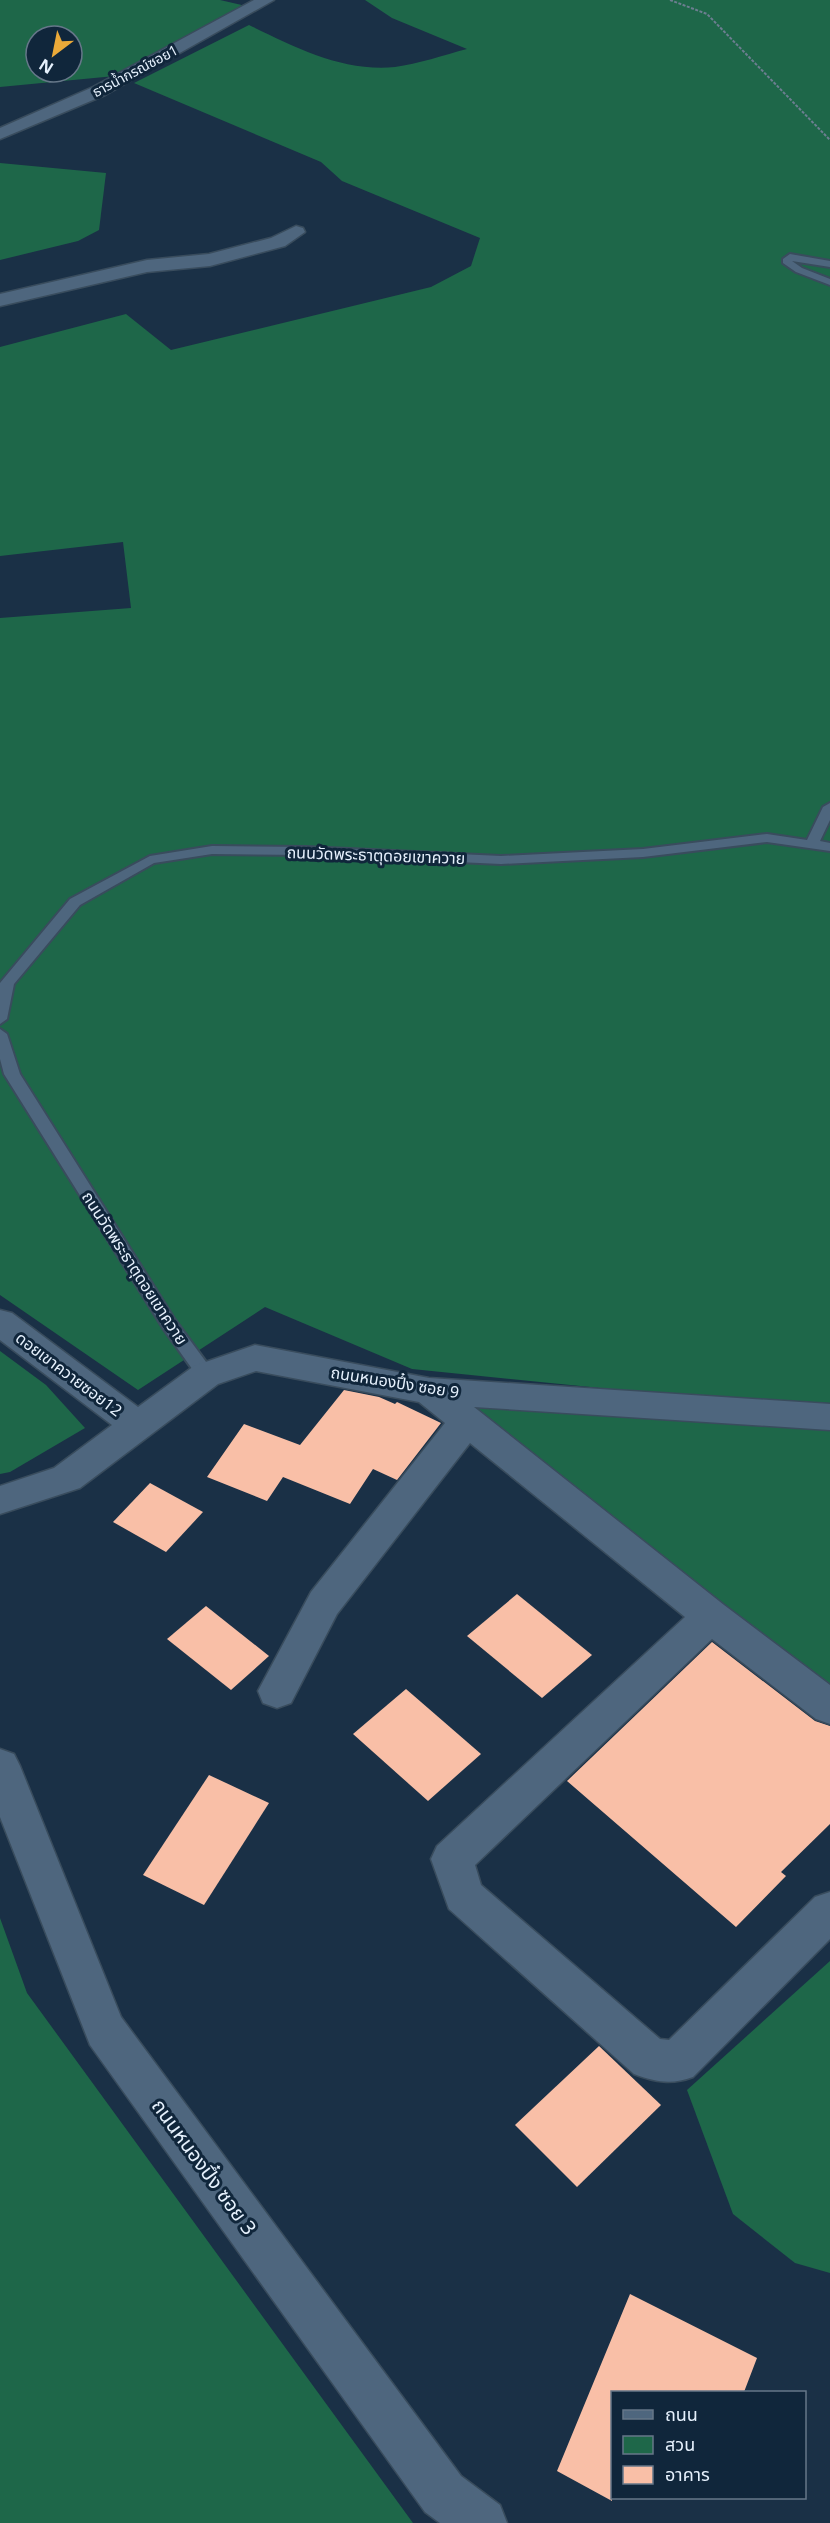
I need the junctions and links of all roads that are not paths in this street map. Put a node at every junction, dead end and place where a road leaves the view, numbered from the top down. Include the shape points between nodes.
1 (266, 0) edge
2 (0, 134) edge
3 (296, 232) dead end
4 (830, 264) edge
5 (830, 282) edge
6 (0, 300) edge
7 (830, 807) edge
8 (812, 843) junction
9 (830, 847) edge
10 (0, 1019) edge
11 (0, 1034) edge
12 (0, 1322) edge
13 (206, 1375) junction
14 (429, 1391) junction
15 (830, 1417) edge
16 (466, 1420) junction
17 (137, 1425) junction
18 (0, 1500) edge
19 (711, 1616) junction
20 (277, 1691) dead end
21 (830, 1707) edge
22 (0, 1766) edge
23 (830, 1911) edge
24 (482, 2523) edge

1 - 2 street, ธารน้ำกรณ์ซอย1 via 99,91
3 - 6 street via 278,242 210,260 147,266
4 - 5 lane via 790,257 786,261
7 - 8 lane
8 - 9 lane, ถนนวัดพระธาตุดอยเขาควาย
8 - 10 lane, ถนนวัดพระธาตุดอยเขาควาย via 766,838 643,853 501,860 212,850 150,860 75,902 7,983
11 - 13 lane, ถนนวัดพระธาตุดอยเขาควาย via 12,1074 169,1324
12 - 17 street, ดอยเขาควายซอย12
13 - 14 street, ถนนหนองปึ๋ง ซอย 9 via 255,1358
13 - 17 street, ถนนหนองปึ๋ง ซอย 9
14 - 15 street, ถนนหนองปึ๋ง ซอย 9
14 - 16 street
16 - 19 street
16 - 20 street via 324,1603
17 - 18 street, ถนนหนองปึ๋ง ซอย 9 via 67,1478
19 - 21 street
19 - 23 street via 452,1859 464,1896 651,2059 677,2062
22 - 24 street, ถนนหนองปึ๋ง ซอย 3 via 105,2030 443,2494

